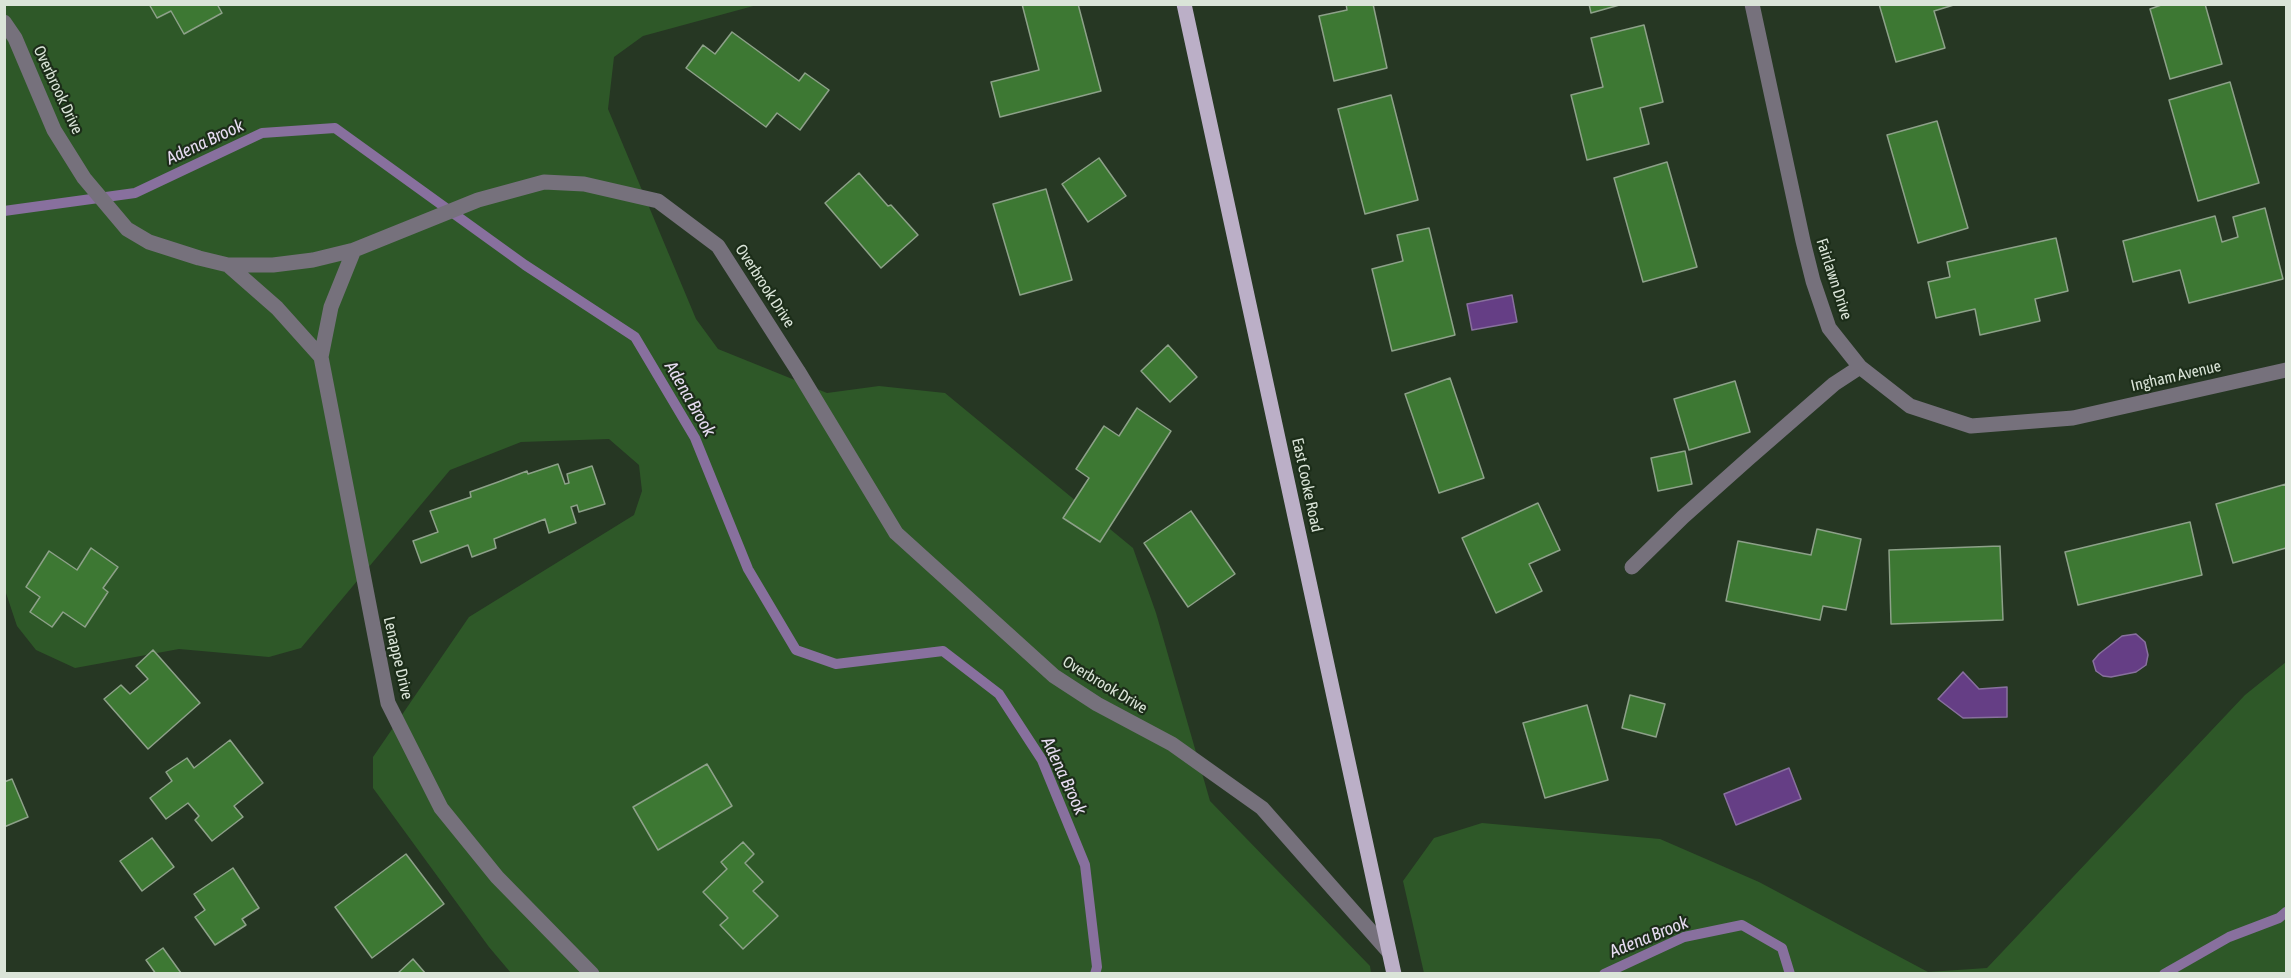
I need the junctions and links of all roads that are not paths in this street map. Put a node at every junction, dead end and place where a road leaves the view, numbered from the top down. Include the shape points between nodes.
1 (1184, 4) edge
2 (1752, 4) edge
3 (4, 22) edge
4 (354, 250) junction
5 (228, 265) junction
6 (321, 357) junction
7 (1860, 367) junction
8 (2286, 370) edge
9 (2073, 418) joint
10 (1632, 567) dead end
11 (1389, 952) junction
12 (592, 974) edge
13 (1394, 974) edge

1 - 11 main road, East Cooke Road
2 - 7 street, Fairlawn Drive via 1813,281 1829,328
3 - 5 street, Overbrook Drive via 15,38 54,130 84,178 127,229 149,243
4 - 5 street, Overbrook Drive via 273,265
4 - 6 street, Lenappe Drive via 331,307
4 - 11 street, Overbrook Drive via 478,200 544,182 584,184 658,201 718,246 896,533 1054,676 1172,744 1262,808
5 - 6 street via 277,308
6 - 12 street, Lenappe Drive via 388,703 441,808 497,878
7 - 9 street, Fairlawn Drive via 1910,406 1971,426
7 - 10 street via 1834,384 1748,459
8 - 9 street, Ingham Avenue
11 - 13 main road, East Cooke Road

